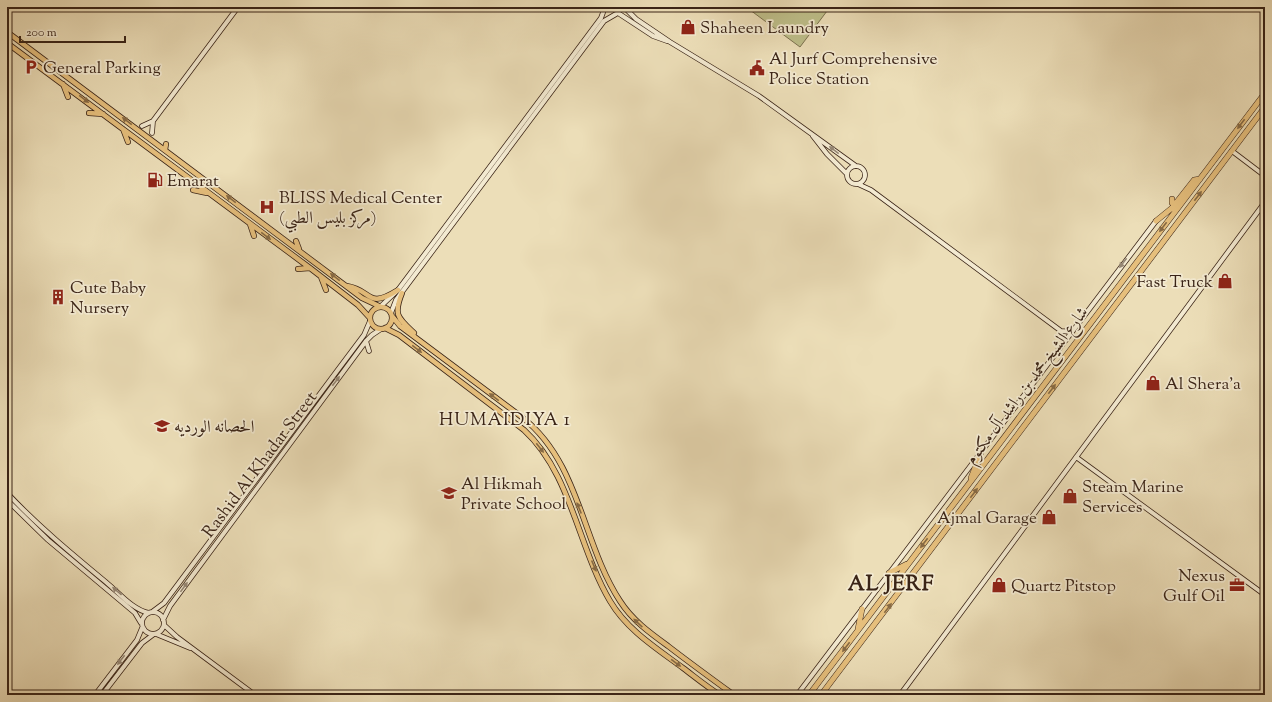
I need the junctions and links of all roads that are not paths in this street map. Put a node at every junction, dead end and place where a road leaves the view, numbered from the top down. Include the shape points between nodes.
1 (238, 7) edge
2 (605, 7) edge
3 (624, 7) edge
4 (617, 13) junction
5 (7, 32) edge
6 (670, 42) junction
7 (8, 44) edge
8 (62, 83) junction
9 (1265, 93) edge
10 (68, 97) dead end
11 (1265, 107) edge
12 (89, 113) dead end
13 (104, 114) junction
14 (153, 121) junction
15 (142, 126) dead end
16 (123, 129) junction
17 (152, 133) dead end
18 (811, 134) junction
19 (128, 142) dead end
20 (166, 144) dead end
21 (165, 150) junction
22 (1232, 151) junction
23 (856, 166) junction
24 (847, 174) junction
25 (865, 176) junction
26 (1265, 176) edge
27 (1200, 179) junction
28 (858, 184) junction
29 (193, 190) dead end
30 (871, 190) junction
31 (210, 193) junction
32 (1172, 199) dead end
33 (1265, 202) edge
34 (1176, 204) junction
35 (264, 216) dead end
36 (257, 219) junction
37 (1156, 221) joint
38 (250, 224) junction
39 (1244, 230) junction
40 (1250, 233) dead end
41 (254, 236) dead end
42 (296, 241) dead end
43 (298, 250) junction
44 (298, 268) dead end
45 (310, 268) junction
46 (321, 277) junction
47 (345, 285) junction
48 (326, 290) dead end
49 (400, 291) junction
50 (380, 306) junction
51 (392, 315) junction
52 (369, 319) junction
53 (383, 329) junction
54 (1061, 331) junction
55 (1072, 332) junction
56 (366, 341) junction
57 (420, 341) junction
58 (1065, 341) junction
59 (369, 351) dead end
60 (982, 450) junction
61 (1076, 457) junction
62 (970, 482) junction
63 (7, 493) edge
64 (7, 500) edge
65 (908, 564) junction
66 (890, 573) junction
67 (1265, 595) edge
68 (862, 609) junction
69 (151, 612) junction
70 (164, 622) junction
71 (142, 623) junction
72 (142, 628) junction
73 (858, 631) junction
74 (155, 634) junction
75 (196, 651) junction
76 (809, 694) edge
77 (96, 695) edge
78 (102, 695) edge
79 (255, 695) edge
80 (720, 695) edge
81 (734, 695) edge
82 (797, 695) edge
83 (821, 695) edge
84 (900, 695) edge

1 - 14 street
2 - 4 street via 609,12
2 - 49 street via 601,18
3 - 4 street
3 - 6 street via 636,19
4 - 6 street via 653,36
4 - 49 street via 604,21
21 -> 5 main road
6 - 18 street via 743,85
7 - 8 main road
8 - 10 main road
8 -> 13 main road
9 -> 27 highway, شارع الشيخ محمد بن راشد آل مكتوم
11 - 22 highway, شارع الشيخ محمد بن راشد آل مكتوم
12 - 13 main road
13 - 16 main road
14 - 15 street
14 - 17 street
16 - 19 main road
16 - 31 main road
23 -> 18 street
18 - 24 street
20 - 21 main road
36 -> 21 main road
22 - 26 street
83 -> 22 highway, شارع الشيخ محمد بن راشد آل مكتوم
23 - 24 street
23 - 25 street via 862,169
24 - 28 street via 850,181
25 - 28 street
25 - 30 street
27 - 34 highway via 1194,180
27 -> 62 highway, شارع الشيخ محمد بن راشد آل مكتوم
28 - 30 street
29 - 31 main road
30 - 54 street
31 - 38 main road
32 - 34 highway via 1172,203
33 - 39 street
34 - 37 highway
35 - 36 main road
36 - 43 main road
37 -> 55 street
38 - 41 main road
38 -> 45 main road
39 - 40 street
39 - 61 street
42 - 43 main road
47 -> 43 main road
44 - 45 main road
45 - 46 main road
46 - 48 main road
46 - 52 main road via 358,305
47 - 49 main road via 376,299
47 - 50 main road via 366,301
49 - 50 street
49 - 51 street
49 - 57 main road via 397,307 399,318
50 - 51 main road via 387,308
50 - 52 main road via 372,310
51 - 53 main road via 390,324
51 - 57 main road via 400,326
52 - 53 main road via 374,327
52 - 69 street, Rashid Al Khadar Street via 364,335 162,606
53 - 56 street, Rashid Al Khadar Street via 372,334
53 -> 80 main road via 404,340 535,441 553,467 600,581 618,613 640,636
54 - 55 street
54 - 58 street
55 - 58 street
56 - 59 street
70 -> 56 street, Rashid Al Khadar Street via 174,600
81 -> 57 main road via 645,629 624,608 609,582 562,466 544,438 528,422
58 - 60 street
60 - 62 highway
60 - 66 street
61 - 67 street
61 - 84 street
62 -> 65 highway, شارع الشيخ محمد بن راشد آل مكتوم
69 -> 63 street via 136,607 78,560
64 - 71 street via 48,540 135,613
65 - 66 highway
65 - 73 highway, شارع الشيخ محمد بن راشد آل مكتوم
66 - 68 street
68 - 73 highway
68 - 82 street
69 - 70 street via 160,615
69 - 71 street via 144,616
70 - 74 street via 160,631
70 - 75 street
71 - 72 street
72 - 74 street
72 -> 77 street via 137,640
73 -> 76 highway, شارع الشيخ محمد بن راشد آل مكتوم
74 - 75 street
74 - 78 street via 142,643
75 - 79 street

